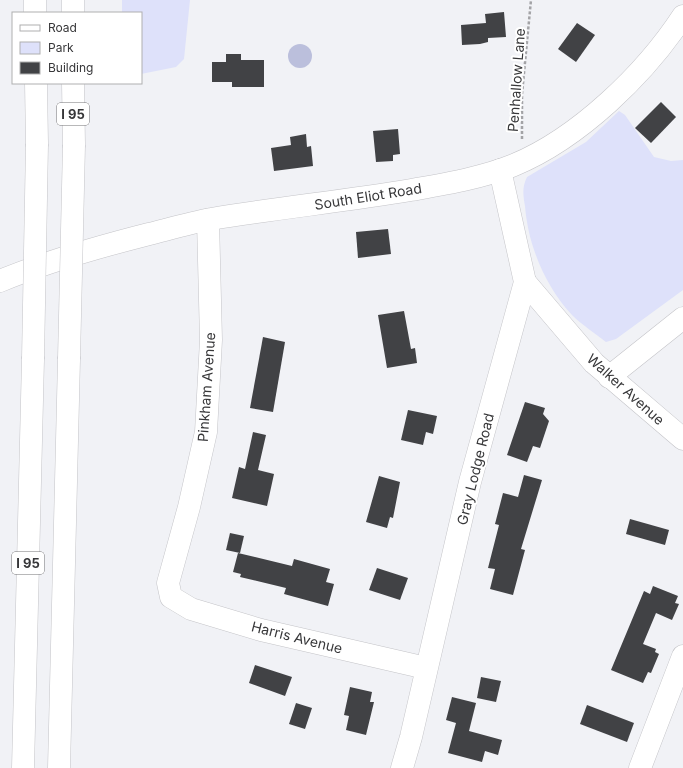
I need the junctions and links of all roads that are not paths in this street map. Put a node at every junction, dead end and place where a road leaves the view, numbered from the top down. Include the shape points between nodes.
1 (35, 0) edge
2 (73, 0) edge
3 (35, 12) edge
4 (73, 12) edge
5 (683, 16) edge
6 (36, 84) edge
7 (73, 84) edge
8 (500, 170) junction
9 (208, 220) junction
10 (0, 281) edge
11 (525, 282) junction
12 (683, 318) edge
13 (609, 377) junction
14 (683, 439) edge
15 (171, 597) joint
16 (683, 656) edge
17 (426, 668) junction
18 (23, 768) edge
19 (59, 768) edge
20 (402, 768) edge
21 (640, 768) edge

1 - 3 main road
2 - 4 main road
5 - 8 main road, South Eliot Road via 657,50 606,104 546,149
6 - 18 main road, I 95, bridge via 34,343
7 - 19 main road, I 95, bridge
8 - 9 main road, South Eliot Road via 414,189
8 - 11 main road, Gray Lodge Road
9 - 10 main road, South Eliot Road via 104,245 40,265
9 - 15 main road, Pinkham Avenue via 211,340 206,432 169,578 168,590
11 - 13 main road, Walker Avenue
11 - 17 main road, Gray Lodge Road via 470,482
12 - 13 main road
13 - 14 main road, Walker Avenue
15 - 17 main road, Harris Avenue via 190,609 261,630
16 - 21 main road
17 - 20 main road, Gray Lodge Road

